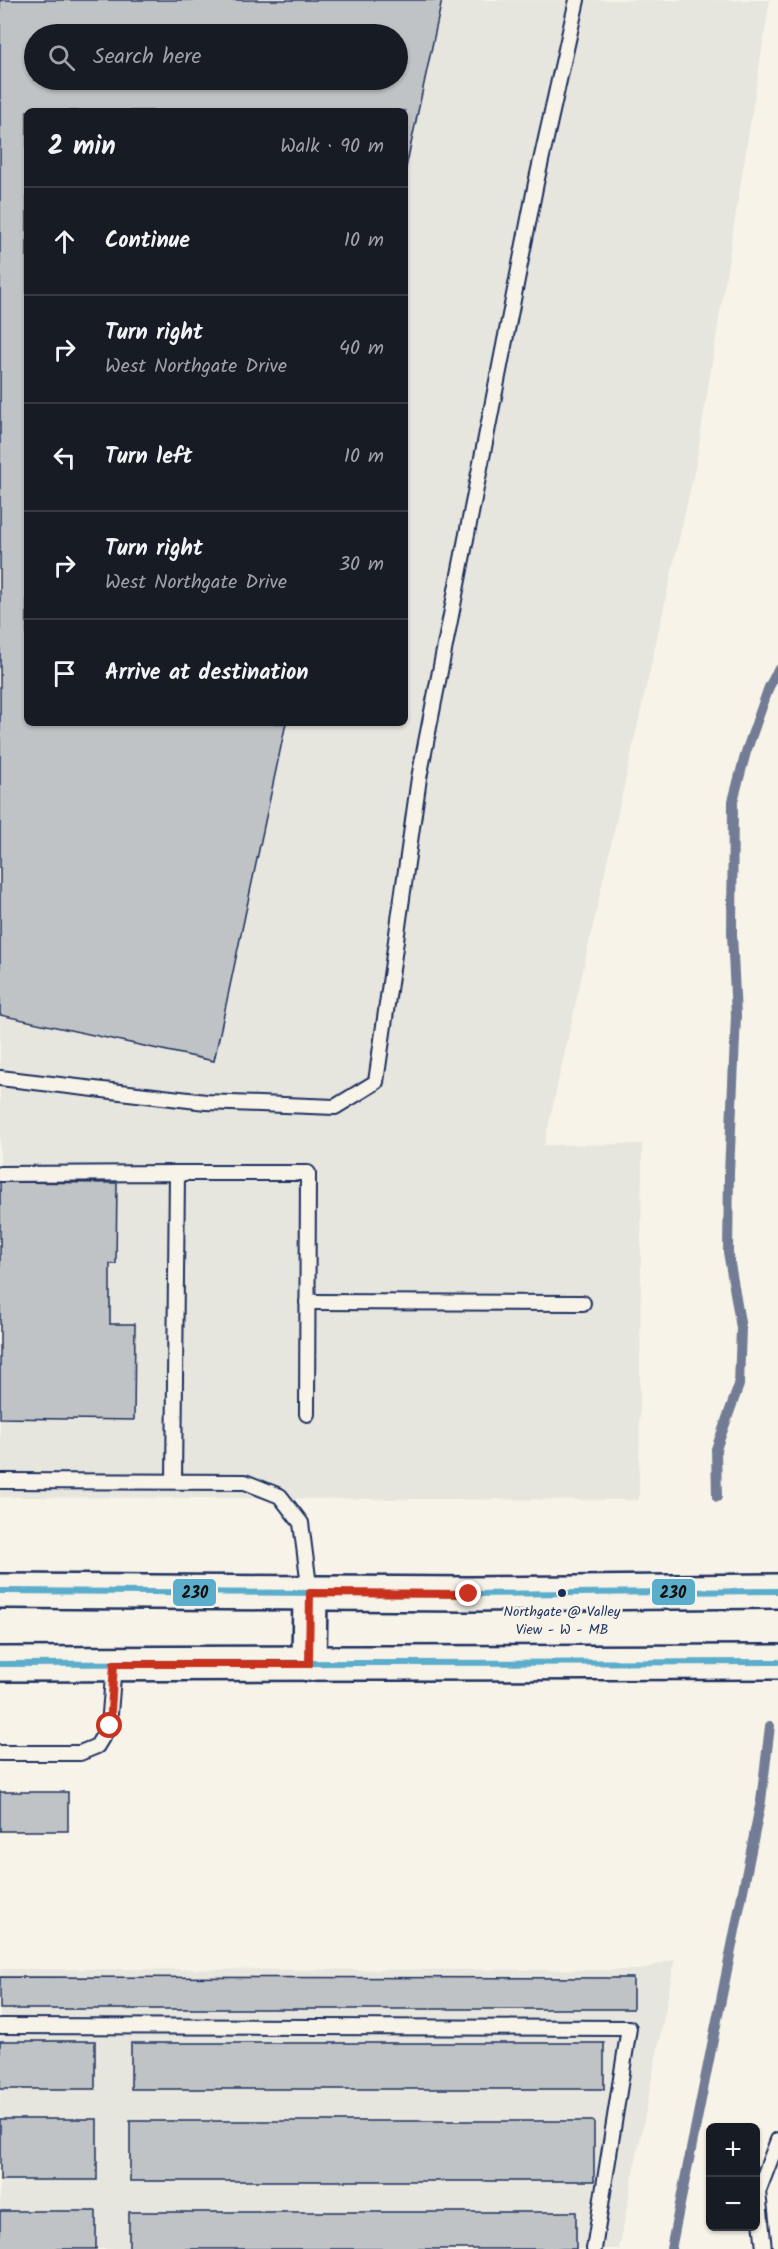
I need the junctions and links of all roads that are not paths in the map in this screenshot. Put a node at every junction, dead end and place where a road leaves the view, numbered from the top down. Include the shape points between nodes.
1 (577, 0) edge
2 (0, 1077) edge
3 (177, 1173) junction
4 (0, 1174) edge
5 (307, 1302) junction
6 (583, 1302) dead end
7 (307, 1414) dead end
8 (0, 1481) edge
9 (174, 1481) junction
10 (0, 1591) edge
11 (778, 1592) edge
12 (310, 1593) junction
13 (778, 1662) edge
14 (0, 1664) edge
15 (114, 1664) junction
16 (309, 1664) junction
17 (0, 1753) edge
18 (0, 2026) edge
19 (778, 2140) edge
20 (594, 2249) edge
21 (764, 2249) edge

1 - 2 lane via 534,194 419,777 376,1082 335,1107 206,1102
3 - 4 lane
3 - 5 lane via 308,1173
3 - 9 lane
5 - 6 lane
5 - 7 lane
8 - 9 lane
9 - 12 lane via 245,1482 280,1496 301,1523
10 - 12 main road
11 - 12 main road
12 - 16 main road
13 - 16 main road
14 - 15 main road
15 - 16 main road
15 - 17 lane via 110,1726 97,1746 80,1753
18 - 20 lane via 629,2028
19 - 21 lane via 758,2192

